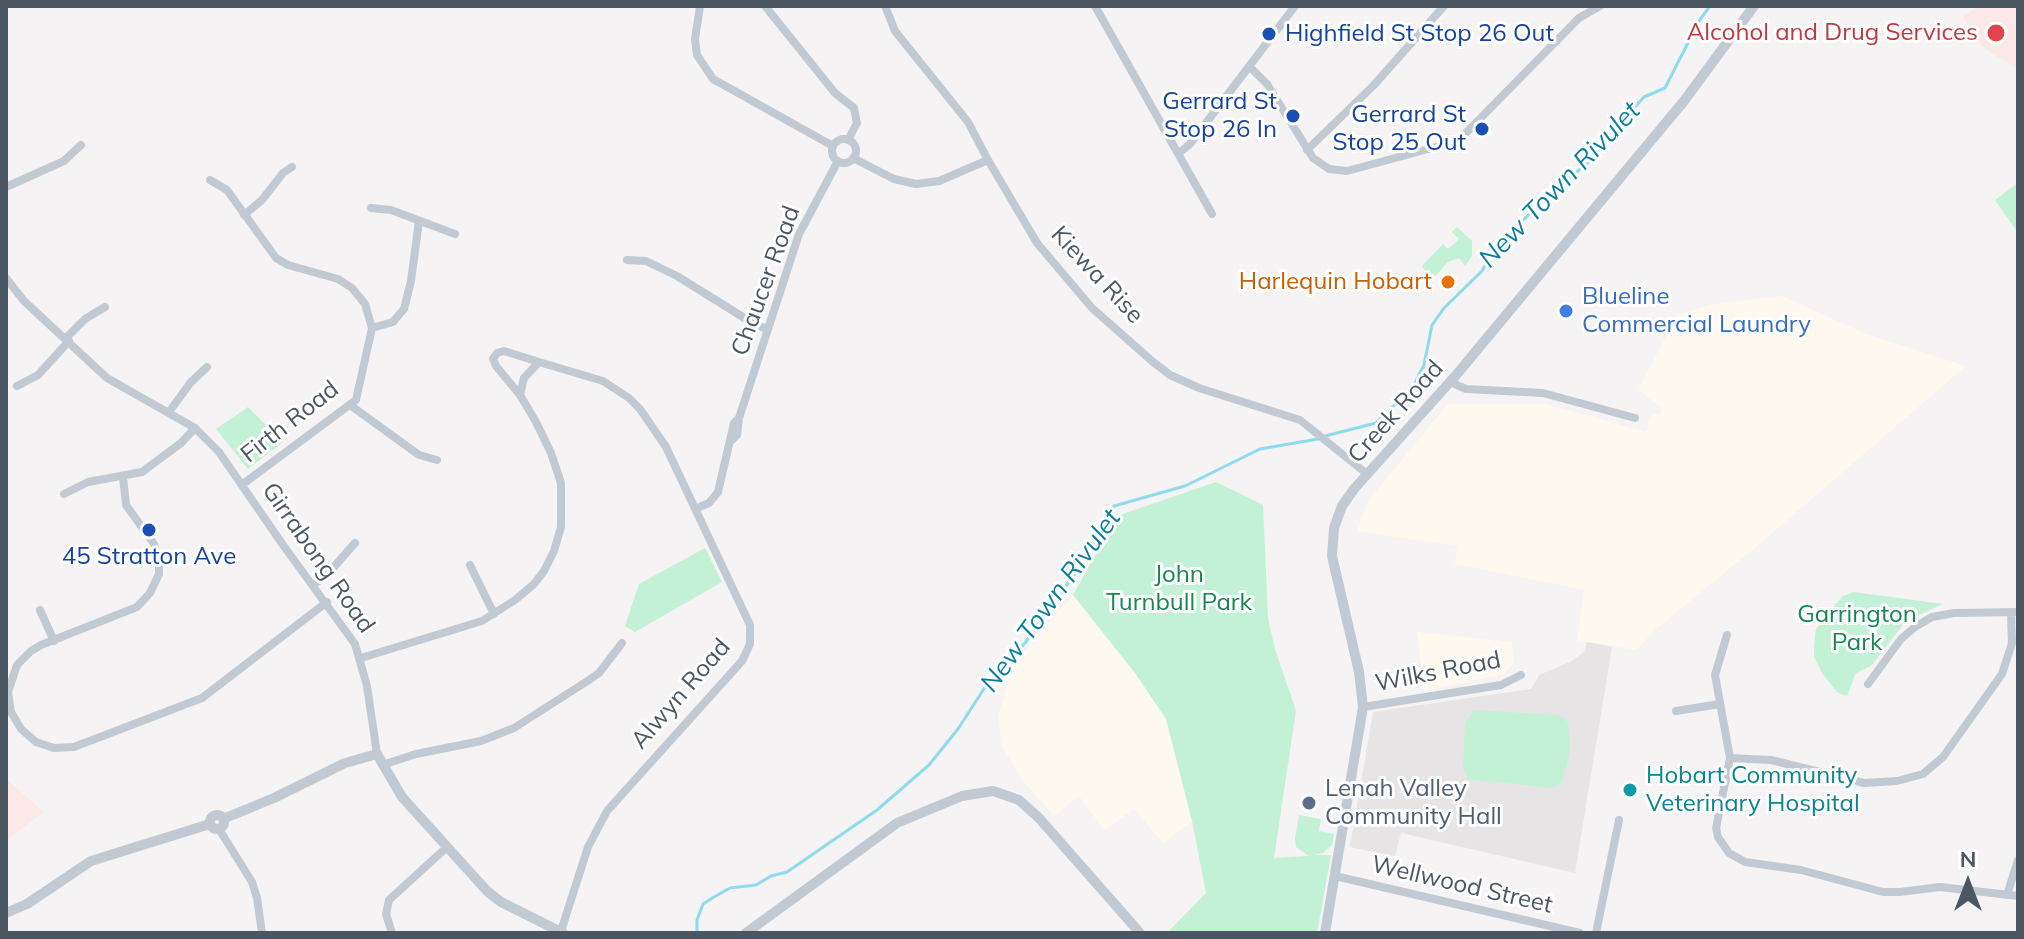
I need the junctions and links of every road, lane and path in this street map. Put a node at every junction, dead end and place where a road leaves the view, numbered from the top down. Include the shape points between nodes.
1 (700, 6) edge
2 (765, 6) edge
3 (885, 6) edge
4 (1095, 6) edge
5 (1295, 6) edge
6 (1444, 6) edge
7 (1600, 6) edge
8 (1754, 6) edge
9 (1250, 67) junction
10 (848, 140) junction
11 (81, 145) dead end
12 (833, 146) junction
13 (1307, 150) junction
14 (1179, 153) junction
15 (853, 158) junction
16 (988, 160) junction
17 (838, 161) junction
18 (292, 167) dead end
19 (210, 180) dead end
20 (6, 187) edge
21 (371, 208) dead end
22 (1212, 214) dead end
23 (244, 215) junction
24 (419, 221) junction
25 (455, 234) dead end
26 (627, 260) dead end
27 (6, 278) edge
28 (105, 307) dead end
29 (372, 328) junction
30 (767, 329) junction
31 (68, 340) junction
32 (539, 362) junction
33 (207, 367) dead end
34 (1450, 382) junction
35 (17, 386) dead end
36 (520, 395) junction
37 (350, 405) junction
38 (169, 412) junction
39 (1635, 418) dead end
40 (195, 428) junction
41 (437, 460) dead end
42 (1367, 474) junction
43 (123, 477) junction
44 (243, 484) junction
45 (64, 494) dead end
46 (697, 508) junction
47 (355, 543) dead end
48 (470, 565) dead end
49 (313, 585) junction
50 (327, 602) junction
51 (40, 610) dead end
52 (2015, 613) edge
53 (494, 614) junction
54 (1727, 635) dead end
55 (54, 641) junction
56 (622, 643) dead end
57 (361, 658) junction
58 (1521, 675) dead end
59 (1868, 684) dead end
60 (1720, 704) junction
61 (1363, 707) junction
62 (1676, 711) dead end
63 (1730, 758) junction
64 (380, 760) junction
65 (1619, 820) dead end
66 (217, 824) junction
67 (447, 847) junction
68 (2018, 860) edge
69 (1335, 876) junction
70 (2007, 895) junction
71 (2018, 896) edge
72 (6, 913) edge
73 (545, 929) edge
74 (562, 932) edge
75 (261, 933) edge
76 (392, 933) edge
77 (746, 933) edge
78 (1140, 933) edge
79 (1325, 933) edge
80 (1580, 933) edge
81 (1596, 933) edge

1 - 12 street via 697,55 713,79
2 - 10 street via 835,93 854,108 857,123
3 - 16 street, Kiewa Rise via 895,31 962,112
4 - 14 street
5 - 9 street
6 - 13 street
7 - 13 street via 1579,18 1451,145 1340,171 1324,166
8 - 34 street, Creek Road via 1684,101
9 - 13 street via 1267,84
9 - 14 street
10 - 12 street
10 - 15 street via 855,149
11 - 20 street via 64,161
12 - 17 street
14 - 22 street
15 - 16 street via 916,184 939,181
15 - 17 street
16 - 42 street, Kiewa Rise via 1054,264 1092,308 1160,368 1199,388 1312,427
17 - 30 street, Chaucer Road via 799,234
18 - 23 street
19 - 23 street via 227,190
21 - 24 street
23 - 29 street via 282,262 352,288 365,304
24 - 25 street
24 - 29 street via 404,309 393,322
26 - 30 street via 646,261 677,276
27 - 31 street, Girrabong Road
28 - 31 street via 85,319
29 - 37 street, Firth Road via 359,392
30 - 46 street, Chaucer Road via 734,423 718,492
31 - 35 street via 38,375
31 - 38 street, Girrabong Road via 121,388
32 - 36 street via 524,378
32 - 36 street, Alwyn Road via 504,351 494,356
32 - 46 street, Alwyn Road via 603,381 629,398 659,434
33 - 38 street
34 - 39 street via 1466,389 1543,393
34 - 42 street, Creek Road
36 - 53 street via 557,469 563,513 544,571
37 - 41 street via 419,455
37 - 44 street, Firth Road
38 - 40 street, Girrabong Road
40 - 43 street via 150,467
40 - 44 street, Girrabong Road
42 - 61 street, Creek Road via 1342,506 1332,549
43 - 45 street via 88,482
43 - 55 street via 126,505 158,554 156,584 127,613
44 - 49 street, Girrabong Road
46 - 74 street, Alwyn Road via 748,616 747,653 607,811 588,847
47 - 49 street
48 - 53 street
49 - 50 street, Girrabong Road
50 - 55 street via 202,698 74,747 54,748 28,736 15,722 8,702 17,665 31,651
50 - 57 street, Girrabong Road
51 - 55 street
52 - 59 street via 1932,617 1901,639
52 - 63 street via 2002,674 1943,757 1923,774 1864,783 1771,760
53 - 57 street via 469,627
54 - 60 street via 1716,666
56 - 64 street via 599,673 514,728 481,741
57 - 64 street, Girrabong Road
58 - 61 street, Wilks Road via 1501,685
60 - 62 street
60 - 63 street
61 - 69 street, Creek Road
63 - 70 street via 1716,828 1736,858 1883,892 1940,887
64 - 66 street via 345,763
64 - 67 street, Girrabong Road via 402,797
65 - 81 street
66 - 72 street via 91,861
66 - 75 street via 252,882
67 - 73 street, Girrabong Road via 493,897
67 - 76 street via 389,900 386,914
68 - 70 street
69 - 79 street, Creek Road
69 - 80 street, Wellwood Street
70 - 71 street
73 - 74 street, Girrabong Road
77 - 78 street via 897,823 945,801 993,791 1019,800 1039,818

